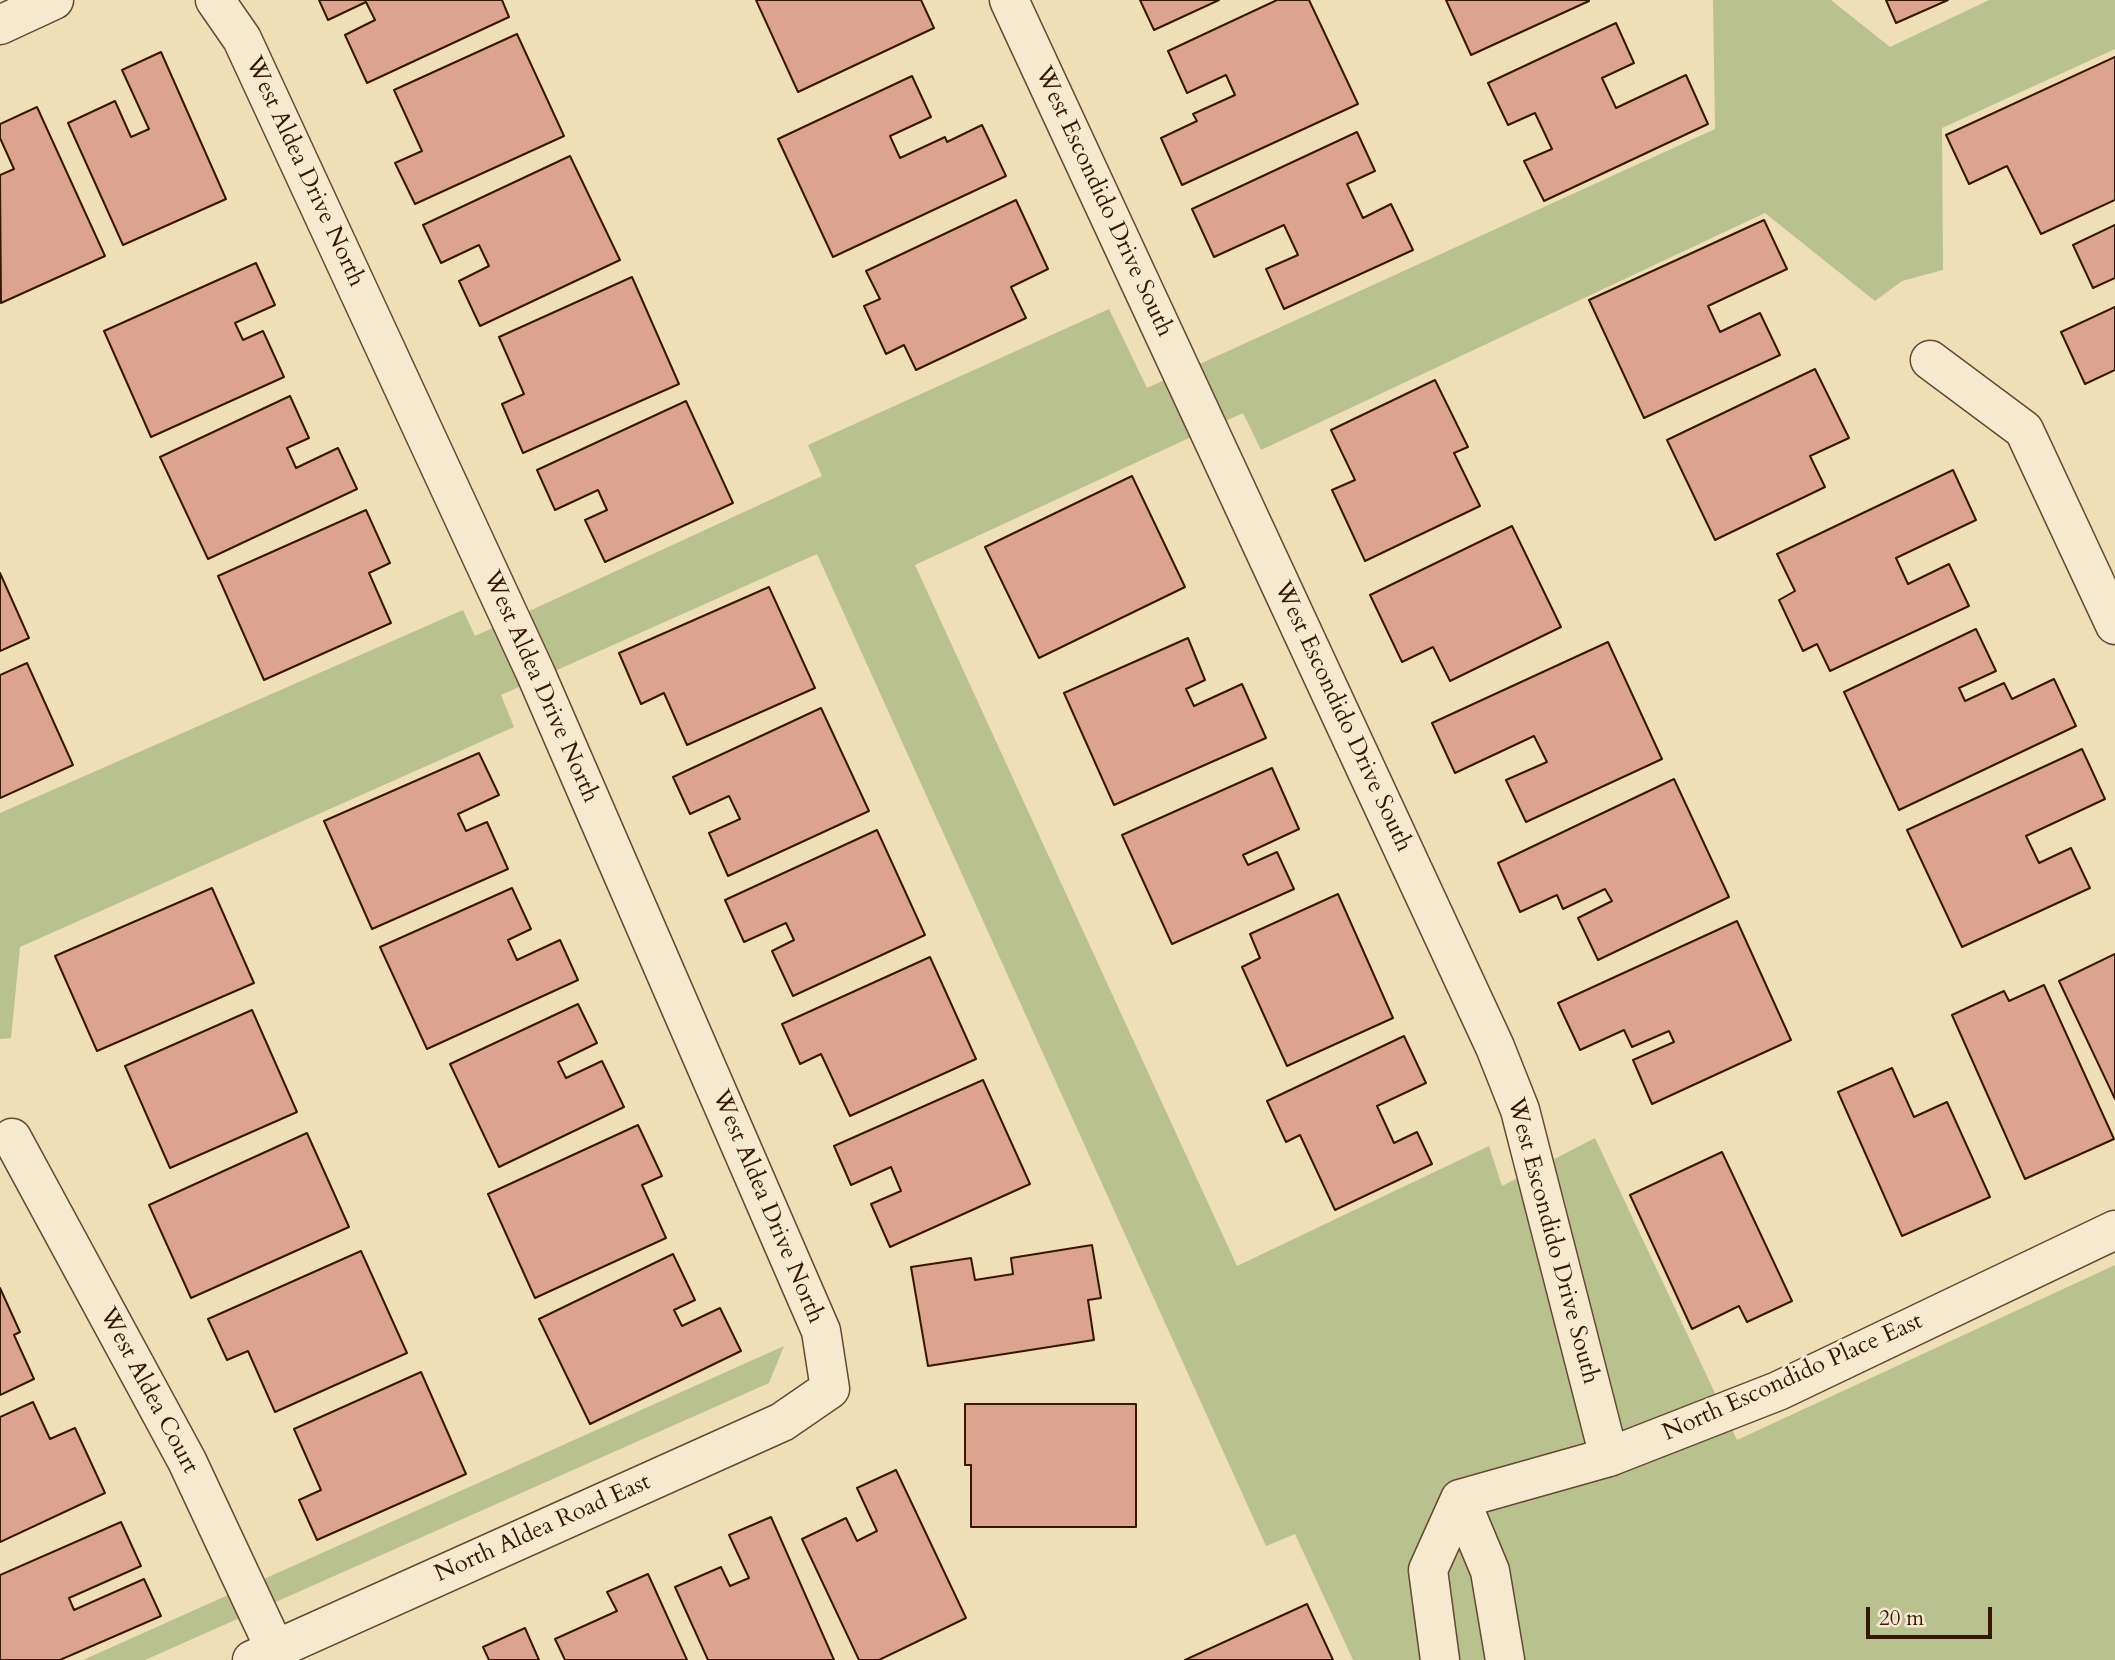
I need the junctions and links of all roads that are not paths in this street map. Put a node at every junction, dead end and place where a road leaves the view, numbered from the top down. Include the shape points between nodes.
1 (54, 0) edge
2 (215, 0) edge
3 (1009, 0) edge
4 (0, 25) edge
5 (1930, 360) dead end
6 (2115, 625) edge
7 (12, 1138) dead end
8 (2115, 1230) edge
9 (830, 1389) joint
10 (1609, 1457) junction
11 (1460, 1499) junction
12 (263, 1655) edge
13 (1440, 1660) edge
14 (1505, 1660) edge

1 - 4 street
2 - 9 street, West Aldea Drive North via 242,39 541,685 821,1331
3 - 10 street, West Escondido Drive South via 1495,1047 1520,1110
5 - 6 street via 2024,430
7 - 12 street, West Aldea Court via 187,1461
8 - 10 street, North Escondido Place East via 1778,1391
9 - 12 street, North Aldea Road East via 782,1422
10 - 11 street, North Escondido Place East
11 - 13 street via 1428,1570
11 - 14 street via 1490,1572

